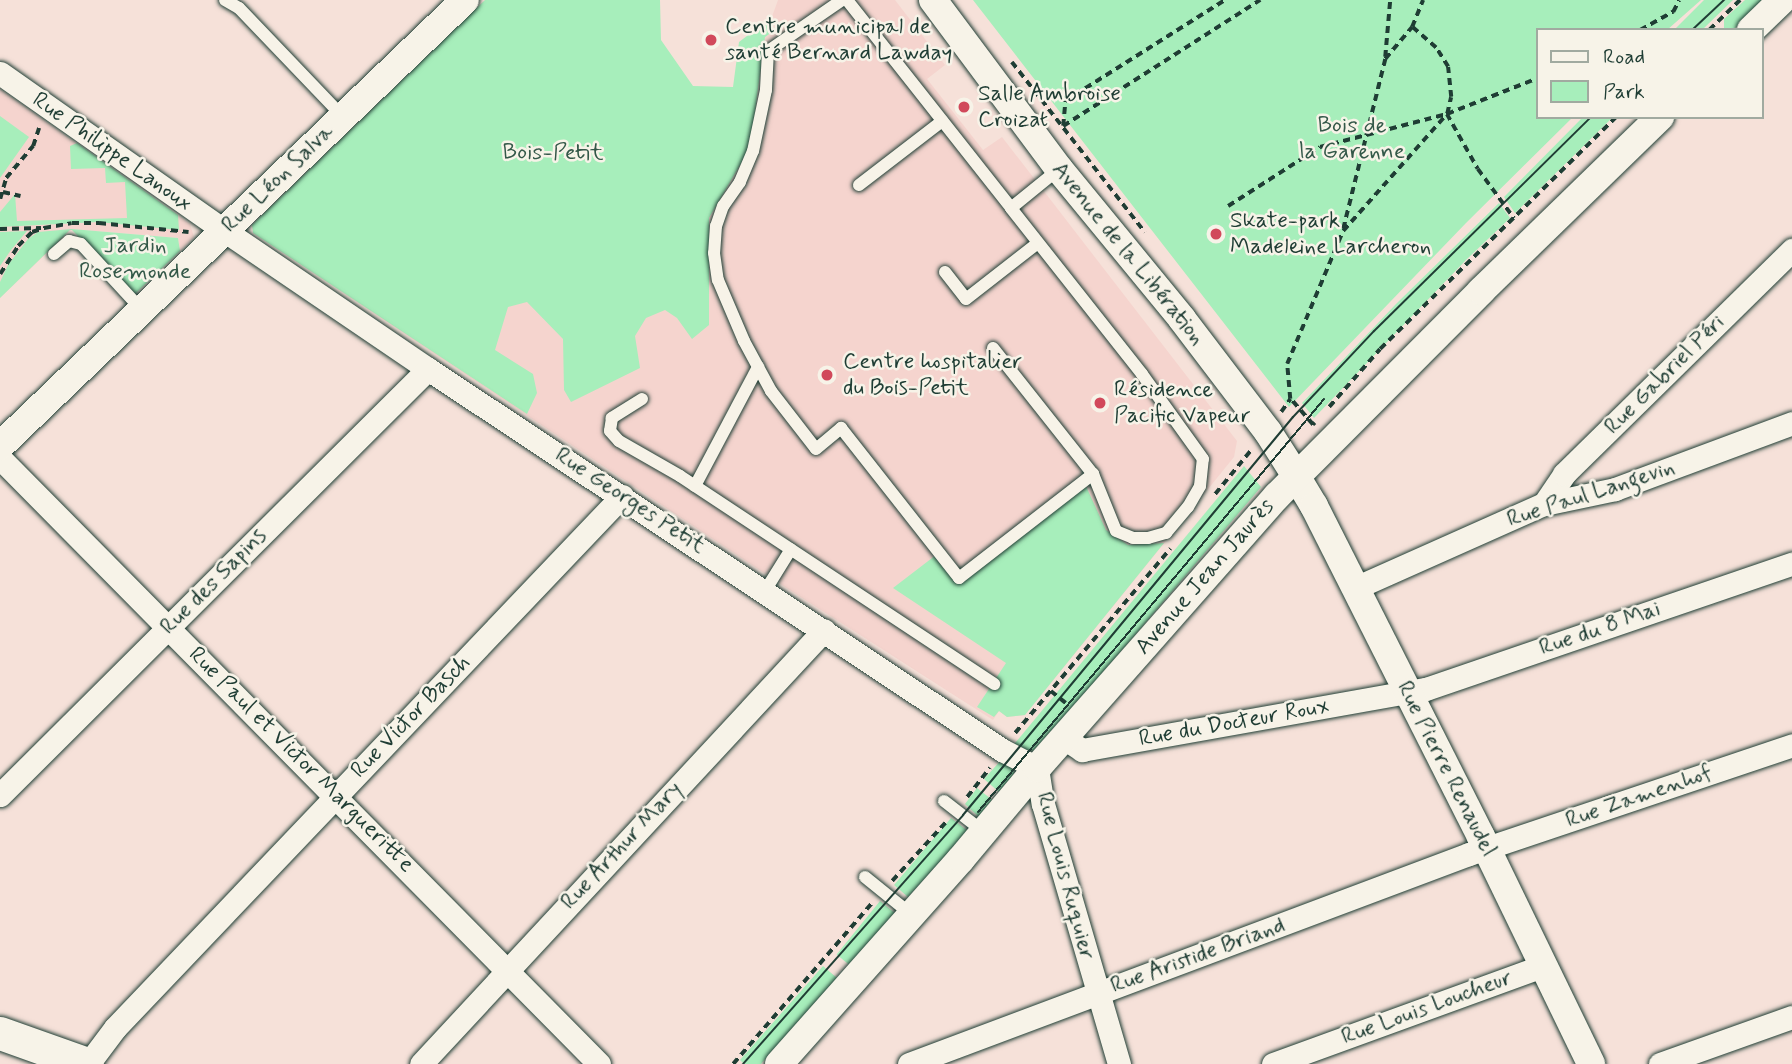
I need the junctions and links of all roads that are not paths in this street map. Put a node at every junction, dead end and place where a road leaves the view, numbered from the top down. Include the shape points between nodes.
1 (225, 0) edge
2 (465, 0) edge
3 (844, 0) edge
4 (933, 0) edge
5 (1782, 0) edge
6 (1753, 28) edge
7 (0, 73) edge
8 (343, 117) junction
9 (1659, 119) edge
10 (942, 121) junction
11 (1059, 169) junction
12 (859, 186) dead end
13 (1011, 208) junction
14 (225, 231) junction
15 (1038, 243) junction
16 (1792, 250) edge
17 (54, 254) dead end
18 (945, 272) dead end
19 (142, 310) junction
20 (993, 348) dead end
21 (758, 367) junction
22 (428, 369) junction
23 (642, 399) dead end
24 (1792, 424) edge
25 (0, 446) edge
26 (0, 458) edge
27 (1093, 474) junction
28 (1296, 476) junction
29 (695, 486) junction
30 (622, 496) junction
31 (1544, 505) junction
32 (791, 549) junction
33 (1792, 564) edge
34 (1355, 588) junction
35 (765, 591) junction
36 (169, 627) junction
37 (824, 630) junction
38 (994, 684) dead end
39 (1407, 692) junction
40 (1064, 737) junction
41 (1792, 744) edge
42 (1037, 768) junction
43 (0, 795) edge
44 (336, 796) junction
45 (944, 801) dead end
46 (984, 832) junction
47 (1487, 849) junction
48 (865, 877) dead end
49 (912, 915) junction
50 (1542, 966) junction
51 (508, 969) junction
52 (1097, 993) junction
53 (1792, 1017) edge
54 (0, 1032) edge
55 (955, 1056) edge
56 (87, 1064) edge
57 (421, 1064) edge
58 (599, 1064) edge
59 (779, 1064) edge
60 (909, 1064) edge
61 (1119, 1064) edge
62 (1273, 1064) edge
63 (1591, 1064) edge
64 (1660, 1064) edge

1 - 8 lane via 239,8
2 - 8 street, Rue Léon Salva
3 - 10 lane
3 - 21 lane via 768,51 766,90 753,151 716,226 719,280
4 - 11 street, Avenue de la Libération
5 - 6 street
7 - 14 street, Rue Philippe Lanoux
8 - 14 street, Rue Léon Salva
9 - 28 street, Avenue Jean Jaurès
10 - 12 lane
10 - 13 lane
11 - 13 lane
11 - 28 street, Avenue de la Libération via 1182,319
13 - 15 lane
14 - 19 street, Rue Léon Salva
14 - 22 street, Rue Georges Petit
15 - 18 lane via 966,299
15 - 27 lane via 1203,459 1200,486 1188,508 1166,533 1147,538 1116,531
16 - 31 street, Rue Gabriel Péri via 1564,474
17 - 19 lane via 69,241 81,244
19 - 25 street, Rue Léon Salva
20 - 27 lane
21 - 27 lane via 816,449 841,428 959,578
21 - 29 lane
22 - 30 street, Rue Georges Petit
22 - 36 street, Rue des Sapins
23 - 29 lane via 612,418 610,431
24 - 31 street, Rue Paul Langevin via 1615,489
26 - 36 street, Rue Paul et Victor Margueritte
28 - 34 street, Rue Pierre Renaudel
28 - 40 street, Avenue Jean Jaurès
29 - 32 lane
30 - 35 street, Rue Georges Petit
30 - 44 street, Rue Victor Basch
31 - 34 street, Rue Paul Langevin
32 - 35 lane
32 - 38 lane
33 - 39 street, Rue du 8 Mai
34 - 39 street, Rue Pierre Renaudel
35 - 37 street, Rue Georges Petit
36 - 43 street, Rue des Sapins
36 - 44 street, Rue Paul et Victor Margueritte
37 - 42 street, Rue Georges Petit via 1002,750
37 - 51 street, Rue Arthur Mary
39 - 40 street, Rue du Docteur Roux via 1082,750
39 - 47 street, Rue Pierre Renaudel
40 - 42 street, Avenue Jean Jaurès
41 - 47 street, Rue Zamenhof
42 - 46 street, Avenue Jean Jaurès
42 - 52 street, Rue Louis Ruquier
44 - 51 street, Rue Paul et Victor Margueritte
44 - 56 street, Rue Victor Basch via 115,1028
45 - 46 lane
46 - 49 street, Avenue Jean Jaurès
47 - 50 street, Rue Pierre Renaudel
47 - 52 street, Rue Aristide Briand
48 - 49 lane
49 - 59 street, Avenue Jean Jaurès
50 - 62 street, Rue Louis Loucheur
50 - 63 street, Rue Pierre Renaudel
51 - 57 street, Rue Arthur Mary
51 - 58 street, Rue Paul et Victor Margueritte
52 - 55 street, Rue Aristide Briand
52 - 61 street, Rue Louis Ruquier
53 - 64 street
54 - 56 main road
55 - 60 street, Rue Aristide Briand

